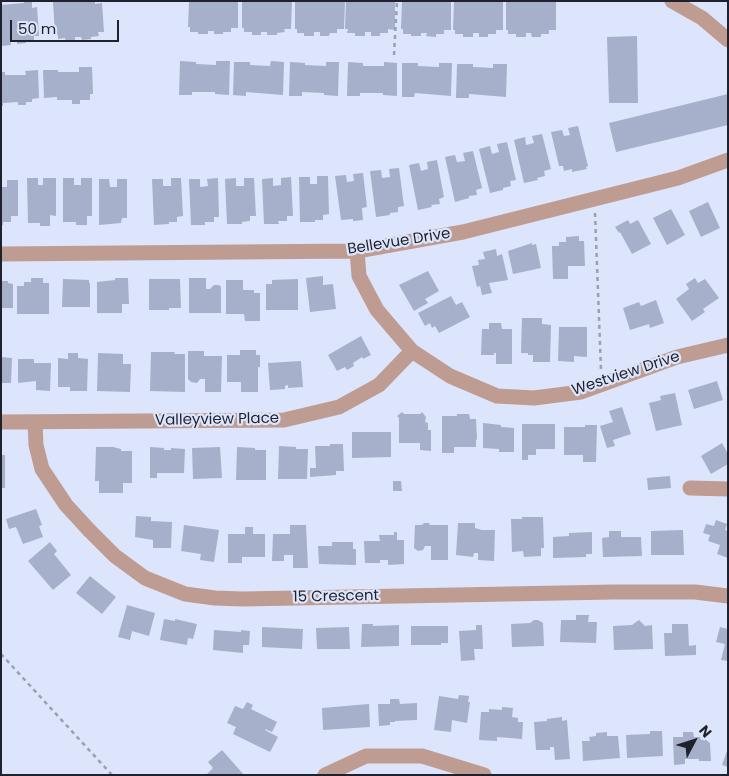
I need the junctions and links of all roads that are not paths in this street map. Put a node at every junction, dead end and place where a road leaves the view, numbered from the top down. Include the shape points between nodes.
1 (672, 1) edge
2 (728, 40) edge
3 (728, 160) edge
4 (358, 251) junction
5 (1, 254) edge
6 (728, 345) edge
7 (412, 351) junction
8 (1, 422) edge
9 (34, 422) junction
10 (690, 488) dead end
11 (728, 489) edge
12 (728, 596) edge
13 (325, 775) edge
14 (484, 775) edge

1 - 2 street via 702,18
3 - 4 street, Bellevue Drive via 678,178 463,232
4 - 5 street, Bellevue Drive
4 - 7 street, Westview Drive via 360,276 377,310
6 - 7 street, Westview Drive via 678,357 581,392 534,398 497,396 450,376
7 - 9 street, Valleyview Place via 379,385 339,407 284,420
8 - 9 street, Valleyview Place
9 - 12 street, 15 Crescent via 42,469 66,505 115,556 145,578 185,594 243,599 613,592 695,592
10 - 11 street
13 - 14 street via 366,756 422,756

